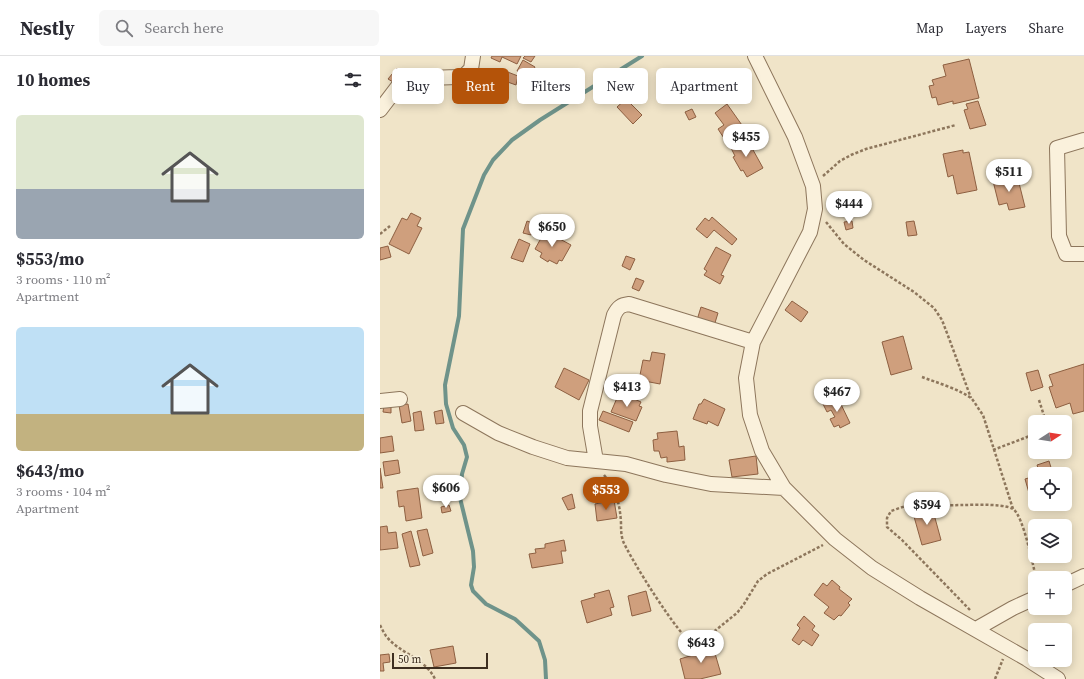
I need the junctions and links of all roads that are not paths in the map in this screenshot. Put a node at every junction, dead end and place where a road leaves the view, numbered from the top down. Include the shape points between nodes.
1 (472, 56) edge
2 (755, 56) edge
3 (380, 110) edge
4 (1084, 140) edge
5 (1084, 254) edge
6 (753, 342) junction
7 (400, 399) dead end
8 (380, 401) edge
9 (463, 413) dead end
10 (596, 461) junction
11 (784, 488) junction
12 (1084, 576) edge
13 (1072, 581) edge
14 (1028, 602) edge
15 (980, 627) junction
16 (1058, 679) edge

1 - 3 street via 470,69 465,75 412,80 399,85
2 - 6 street via 795,137 813,186 815,209 810,232
4 - 5 street via 1056,148 1059,236 1066,254
6 - 10 street via 629,304 618,308 614,315 590,411
6 - 11 street via 746,378 750,415 762,451
7 - 8 street
9 - 10 street via 498,433 533,447 567,458
10 - 11 street via 626,464 666,476 711,484
11 - 15 street via 835,538 872,568 920,598
12 - 13 street
14 - 15 street
15 - 16 street

